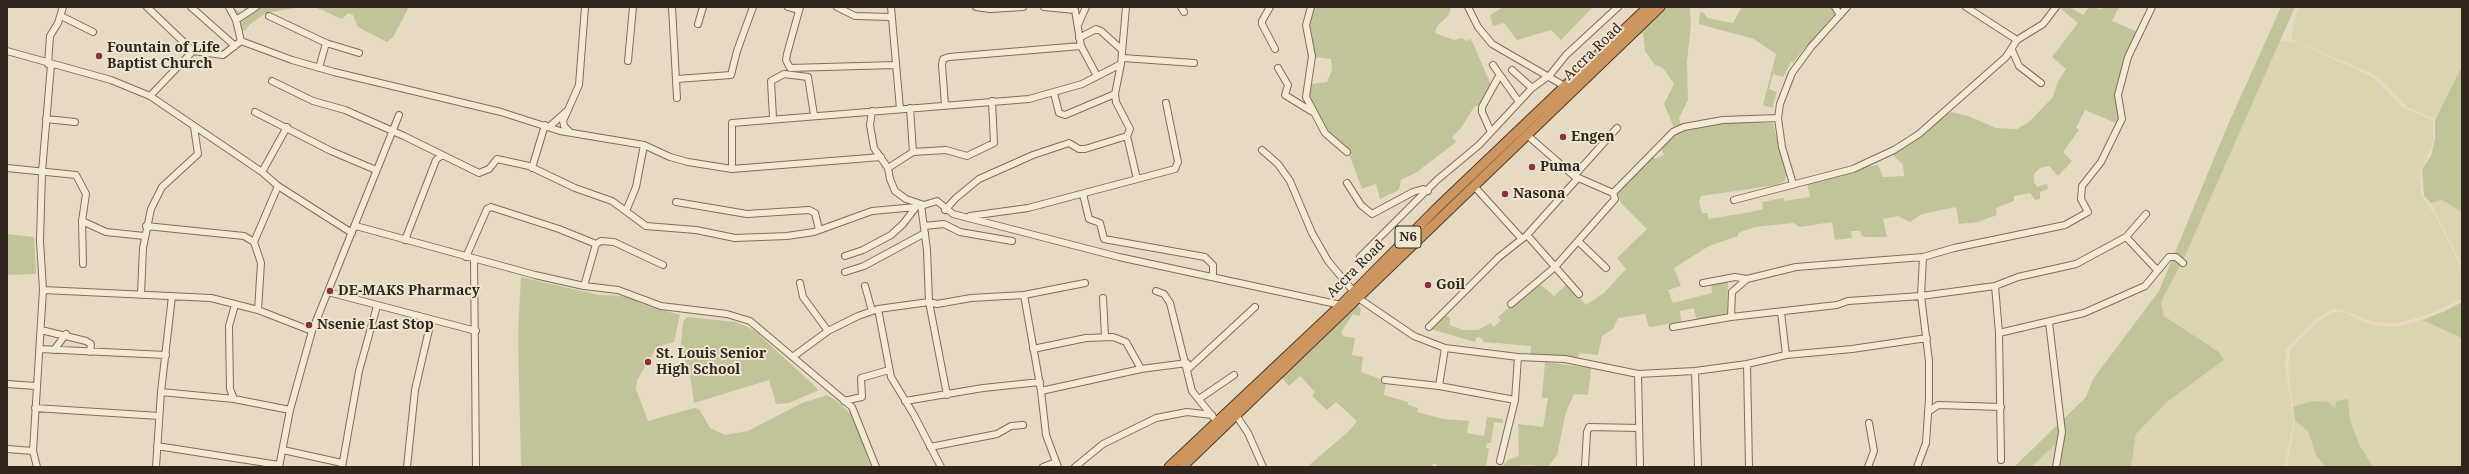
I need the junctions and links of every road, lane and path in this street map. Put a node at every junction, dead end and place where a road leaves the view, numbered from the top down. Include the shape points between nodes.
1 (64, 7) edge
2 (147, 7) edge
3 (191, 7) edge
4 (229, 7) edge
5 (256, 7) edge
6 (585, 7) edge
7 (633, 7) edge
8 (672, 7) edge
9 (703, 7) edge
10 (752, 7) edge
11 (788, 7) edge
12 (838, 7) edge
13 (891, 7) edge
14 (976, 7) edge
15 (1012, 7) edge
16 (1023, 7) edge
17 (1044, 7) edge
18 (1086, 7) edge
19 (1126, 7) edge
20 (1270, 7) edge
21 (1311, 7) edge
22 (1468, 7) edge
23 (1618, 7) edge
24 (1648, 7) edge
25 (1660, 7) edge
26 (1835, 7) edge
27 (1847, 7) edge
28 (1966, 7) edge
29 (2056, 7) edge
30 (2152, 7) edge
31 (799, 9) edge
32 (1840, 15) junction
33 (61, 16) junction
34 (269, 16) dead end
35 (891, 16) junction
36 (236, 20) junction
37 (698, 24) dead end
38 (1078, 25) junction
39 (93, 32) dead end
40 (1079, 38) junction
41 (2017, 40) junction
42 (241, 41) junction
43 (326, 43) junction
44 (235, 46) junction
45 (1081, 46) junction
46 (1274, 49) dead end
47 (1122, 50) junction
48 (2012, 50) junction
49 (7, 51) edge
50 (193, 51) junction
51 (359, 53) dead end
52 (628, 61) dead end
53 (1122, 61) junction
54 (1194, 63) dead end
55 (49, 64) junction
56 (895, 64) junction
57 (1493, 64) dead end
58 (319, 68) junction
59 (1278, 68) dead end
60 (1512, 70) dead end
61 (1550, 75) junction
62 (1096, 76) junction
63 (1499, 76) junction
64 (677, 79) junction
65 (272, 81) dead end
66 (2041, 83) dead end
67 (1532, 88) junction
68 (1569, 89) junction
69 (1054, 94) junction
70 (1115, 94) junction
71 (150, 96) junction
72 (677, 98) dead end
73 (992, 102) junction
74 (1519, 102) junction
75 (1166, 103) dead end
76 (945, 105) junction
77 (910, 108) junction
78 (900, 109) junction
79 (568, 110) junction
80 (872, 111) junction
81 (1311, 111) junction
82 (255, 112) dead end
83 (814, 115) junction
84 (399, 116) dead end
85 (773, 118) junction
86 (1778, 118) junction
87 (46, 119) junction
88 (75, 122) dead end
89 (547, 126) junction
90 (194, 127) junction
91 (287, 127) junction
92 (1617, 128) dead end
93 (393, 132) junction
94 (570, 132) junction
95 (1491, 132) junction
96 (1527, 135) junction
97 (1127, 136) junction
98 (644, 145) junction
99 (1262, 150) dead end
100 (913, 152) junction
101 (1347, 152) dead end
102 (442, 156) junction
103 (881, 157) junction
104 (7, 168) edge
105 (532, 168) junction
106 (888, 168) junction
107 (732, 169) junction
108 (376, 170) junction
109 (42, 172) junction
110 (262, 172) junction
111 (1576, 177) junction
112 (1137, 179) junction
113 (1346, 184) dead end
114 (1793, 184) junction
115 (278, 186) junction
116 (1474, 186) junction
117 (1428, 191) junction
118 (1613, 193) junction
119 (1083, 194) junction
120 (1734, 200) dead end
121 (676, 202) dead end
122 (918, 205) junction
123 (945, 210) junction
124 (626, 211) junction
125 (2146, 214) dead end
126 (967, 217) junction
127 (82, 221) junction
128 (146, 226) junction
129 (356, 226) junction
130 (819, 230) junction
131 (924, 230) junction
132 (352, 233) junction
133 (144, 236) junction
134 (1524, 236) junction
135 (2126, 237) junction
136 (404, 240) junction
137 (1012, 241) dead end
138 (254, 242) junction
139 (1579, 242) junction
140 (596, 244) junction
141 (845, 256) dead end
142 (466, 257) junction
143 (1360, 257) dead end
144 (1923, 257) junction
145 (474, 259) junction
146 (2183, 263) dead end
147 (83, 264) dead end
148 (663, 265) dead end
149 (1555, 267) junction
150 (1606, 268) dead end
151 (2157, 270) junction
152 (845, 272) dead end
153 (1212, 276) junction
154 (1747, 279) junction
155 (800, 283) dead end
156 (1703, 283) dead end
157 (1085, 284) dead end
158 (584, 286) junction
159 (865, 286) dead end
160 (1995, 286) junction
161 (43, 290) junction
162 (1156, 291) dead end
163 (328, 292) junction
164 (141, 294) junction
165 (1024, 294) junction
166 (1579, 294) dead end
167 (1356, 295) junction
168 (172, 296) junction
169 (1922, 296) junction
170 (1103, 298) dead end
171 (929, 302) junction
172 (235, 304) junction
173 (1511, 304) dead end
174 (1341, 305) junction
175 (377, 306) junction
176 (1255, 307) dead end
177 (258, 310) junction
178 (875, 310) junction
179 (1781, 312) junction
180 (1731, 318) junction
181 (431, 321) junction
182 (2049, 322) junction
183 (1429, 327) dead end
184 (1673, 327) dead end
185 (41, 330) junction
186 (312, 331) junction
187 (476, 331) junction
188 (828, 331) junction
189 (66, 334) junction
190 (1999, 334) junction
191 (1105, 336) junction
192 (1927, 338) junction
193 (1444, 348) junction
194 (40, 349) junction
195 (1034, 349) junction
196 (54, 350) junction
197 (90, 352) junction
198 (166, 355) junction
199 (1786, 355) junction
200 (794, 356) junction
201 (1518, 357) junction
202 (1747, 364) junction
203 (1187, 366) junction
204 (1141, 369) junction
205 (889, 370) junction
206 (1696, 371) junction
207 (1638, 374) junction
208 (1234, 375) dead end
209 (1385, 380) dead end
210 (1040, 382) junction
211 (7, 384) edge
212 (36, 386) junction
213 (1439, 386) junction
214 (230, 389) junction
215 (1041, 391) junction
216 (161, 392) junction
217 (947, 395) junction
218 (224, 398) junction
219 (234, 399) junction
220 (1199, 399) junction
221 (1929, 399) junction
222 (1515, 400) junction
223 (844, 401) junction
224 (905, 401) junction
225 (1938, 406) junction
226 (2001, 406) junction
227 (35, 408) junction
228 (290, 410) junction
229 (1928, 412) junction
230 (1236, 415) junction
231 (159, 416) junction
232 (1214, 418) junction
233 (1869, 423) dead end
234 (1023, 425) dead end
235 (1639, 428) junction
236 (157, 446) junction
237 (930, 447) junction
238 (7, 450) edge
239 (283, 450) junction
240 (33, 451) junction
241 (2001, 460) dead end
242 (1500, 461) dead end
243 (1057, 464) edge
244 (342, 465) edge
245 (279, 466) edge
246 (37, 467) edge
247 (156, 467) edge
248 (407, 467) edge
249 (476, 467) edge
250 (876, 467) edge
251 (941, 467) edge
252 (1043, 467) edge
253 (1075, 467) edge
254 (1169, 467) edge
255 (1182, 467) edge
256 (1263, 467) edge
257 (1585, 467) edge
258 (1640, 467) edge
259 (1698, 467) edge
260 (1749, 467) edge
261 (1868, 467) edge
262 (1917, 467) edge
263 (2056, 467) edge

1 - 33 street
2 - 50 street
3 - 44 street
4 - 36 street
5 - 36 street
6 - 79 street via 579,84
7 - 52 street
8 - 64 street
9 - 37 street
10 - 64 street via 731,75
11 - 31 street
12 - 35 street via 855,16
13 - 35 street
14 - 15 street
15 - 16 street
17 - 38 street via 1075,10
18 - 38 street
19 - 47 street
20 - 46 street via 1262,24
21 - 81 street via 1305,30 1312,56 1306,89
22 - 61 street via 1478,27 1492,44
23 - 61 street via 1566,55
24 - 68 highway, Accra Road / N6
25 - 68 highway, Accra Road / N6
26 - 32 street
27 - 32 street
28 - 41 street
29 - 41 street via 2043,24
30 - 144 street via 2128,57 2118,95 2122,119 2101,162 2082,186 2081,199 2088,212 2065,225
31 - 56 street via 786,60 790,68
32 - 86 street via 1792,73 1781,99
33 - 39 street
33 - 55 street via 50,36
34 - 43 street
35 - 56 street
36 - 42 street
38 - 40 street
40 - 45 street
40 - 47 street via 1096,29
41 - 48 street
42 - 44 street
42 - 58 street
43 - 51 street
43 - 58 street
44 - 50 street via 223,55
45 - 62 street
45 - 76 street via 949,57 943,60 942,65
47 - 53 street
48 - 66 street via 2019,66
48 - 114 street via 1919,134 1894,150 1853,169
49 - 55 street
50 - 71 street
53 - 54 street
53 - 62 street
53 - 70 street
55 - 71 street via 111,80
55 - 87 street
56 - 78 street
57 - 63 street
58 - 89 street
59 - 81 street via 1288,85 1285,95
60 - 67 street
61 - 67 street
61 - 68 street
62 - 69 street
63 - 74 street
63 - 95 street via 1482,106
64 - 72 street
65 - 93 street via 313,101 345,110
67 - 74 street
68 - 96 highway, Accra Road / N6
68 - 167 highway, Accra Road / N6 via 1412,232
69 - 70 street via 1058,113 1065,115
69 - 73 street
70 - 97 street via 1116,102 1130,129
71 - 90 street
73 - 76 street
73 - 100 street via 994,143 967,156 946,150
74 - 95 street
75 - 112 street via 1177,167
76 - 77 street
77 - 78 street
77 - 100 street
78 - 80 street
79 - 89 street
79 - 94 street via 563,124
80 - 83 street
80 - 103 street via 870,136 874,148
81 - 101 street via 1325,134
82 - 91 street
83 - 85 street
83 - 85 street via 808,77 784,74 771,81
84 - 93 street
85 - 107 street via 732,123
86 - 114 street via 1787,171
86 - 118 street via 1723,120 1684,127 1673,132
87 - 88 street
87 - 109 street
89 - 94 street
89 - 105 street
90 - 110 street
90 - 128 street via 198,154 162,187 153,202
91 - 108 street via 331,151
91 - 110 street
92 - 111 street
93 - 102 street
93 - 108 street
94 - 98 street
95 - 117 street
96 - 111 street
96 - 116 highway, Accra Road / N6
97 - 112 street
97 - 123 street via 1085,149 1079,149 1069,143 1033,156 979,179
98 - 107 street via 670,157
98 - 124 street via 636,187
99 - 167 street via 1278,164 1290,181 1312,233 1328,260
100 - 106 street
102 - 105 street via 478,173 489,169 497,159
102 - 136 street via 436,160
103 - 106 street
103 - 107 street
104 - 109 street
105 - 124 street via 575,188 612,201
106 - 122 street via 895,191
108 - 129 street
109 - 127 street via 72,174 78,178 86,194
109 - 161 street via 40,241
110 - 115 street
111 - 118 street
111 - 134 street
112 - 119 street
113 - 117 street via 1361,205 1372,214 1413,192 1423,189
114 - 120 street
115 - 132 street
115 - 138 street
116 - 134 street
116 - 167 highway, Accra Road / N6
117 - 143 street
118 - 139 street via 1614,203
119 - 126 street via 1028,208
119 - 153 street via 1089,219 1100,223 1104,239 1205,257 1213,265
121 - 130 street via 747,214 809,210 815,213
122 - 123 street via 936,202 942,204
122 - 130 street via 872,211
122 - 131 street
122 - 141 street via 891,235
123 - 126 street
124 - 130 street via 646,226 696,230 735,238 787,236
125 - 135 street
126 - 153 street via 1119,256
127 - 133 street via 106,232
127 - 147 street
128 - 133 street
128 - 138 street via 244,236
129 - 132 street
129 - 136 street
131 - 137 street via 946,224 960,232
131 - 152 street via 864,266
131 - 171 street
132 - 163 street
133 - 164 street
134 - 149 street
134 - 183 street
135 - 151 street
135 - 160 street via 2076,264 2018,277
136 - 142 street
138 - 177 street via 261,263
139 - 149 street
139 - 150 street
140 - 142 street via 491,207 487,209
140 - 148 street via 604,240 614,242
140 - 158 street
142 - 145 street
144 - 154 street via 1796,267
144 - 169 street
145 - 158 street
145 - 187 street
146 - 151 street via 2176,257 2170,257
149 - 166 street
149 - 173 street
151 - 182 street via 2146,286 2084,313
153 - 174 street
154 - 156 street via 1735,277
154 - 180 street via 1732,292
155 - 188 street via 803,297
157 - 165 street
158 - 200 street via 618,290 661,306 740,317 750,321
159 - 178 street
160 - 169 street
160 - 190 street
161 - 164 street
161 - 185 street
162 - 203 street via 1164,294 1170,303
163 - 175 street
163 - 186 street
164 - 168 street
165 - 171 street via 971,298 937,304
165 - 195 street
167 - 174 highway, Accra Road / N6
167 - 193 street via 1414,336
167 - 230 highway, Accra Road / N6
168 - 172 street via 211,298
168 - 198 street
169 - 179 street via 1848,301
169 - 192 street
170 - 191 street
171 - 178 street
171 - 217 street
172 - 177 street
172 - 214 street via 229,326
174 - 232 highway, Accra Road / N6
175 - 181 street
175 - 244 street via 359,371
176 - 203 street
177 - 186 street
178 - 188 street
178 - 205 street
179 - 180 street
179 - 199 street
180 - 184 street
181 - 187 street
181 - 248 street via 415,390
182 - 190 street
182 - 263 street via 2062,432
185 - 189 street
185 - 194 street
186 - 228 street
187 - 249 street
188 - 200 street
189 - 196 street
189 - 197 street via 91,343
190 - 226 street
191 - 195 street
191 - 204 street via 1126,342
192 - 199 street
192 - 221 street
193 - 201 street
193 - 213 street
194 - 196 street
194 - 212 street
195 - 210 street
196 - 197 street
197 - 198 street
198 - 216 street
199 - 202 street
200 - 223 street
201 - 207 street via 1565,359
201 - 222 street
202 - 206 street
202 - 260 street
203 - 204 street
203 - 220 street via 1192,390
204 - 215 street
205 - 223 street via 861,378 862,397
205 - 224 street
206 - 207 street
206 - 259 street
207 - 235 street
208 - 220 street
209 - 213 street
210 - 215 street
210 - 217 street
211 - 212 street
212 - 227 street
213 - 222 street
214 - 218 street
214 - 219 street
215 - 243 street via 1046,435
216 - 218 street
216 - 231 street
217 - 224 street
218 - 219 street
219 - 228 street
220 - 232 street
221 - 225 street
221 - 229 street
222 - 242 street
223 - 250 street via 854,410
224 - 237 street
225 - 226 street
225 - 229 street
226 - 241 street
227 - 231 street
227 - 240 street
228 - 239 street
229 - 262 street via 1926,443
230 - 255 highway, Accra Road / N6
230 - 256 street via 1248,433
231 - 236 street
232 - 253 street via 1187,412 1156,418 1103,444
232 - 254 highway, Accra Road / N6
233 - 261 street via 1874,451
234 - 237 street via 1012,426 997,434
235 - 257 street via 1589,427 1586,432
235 - 258 street
236 - 245 street
236 - 247 street
237 - 251 street
238 - 240 street
239 - 244 street
239 - 245 street
240 - 246 street
243 - 252 street

